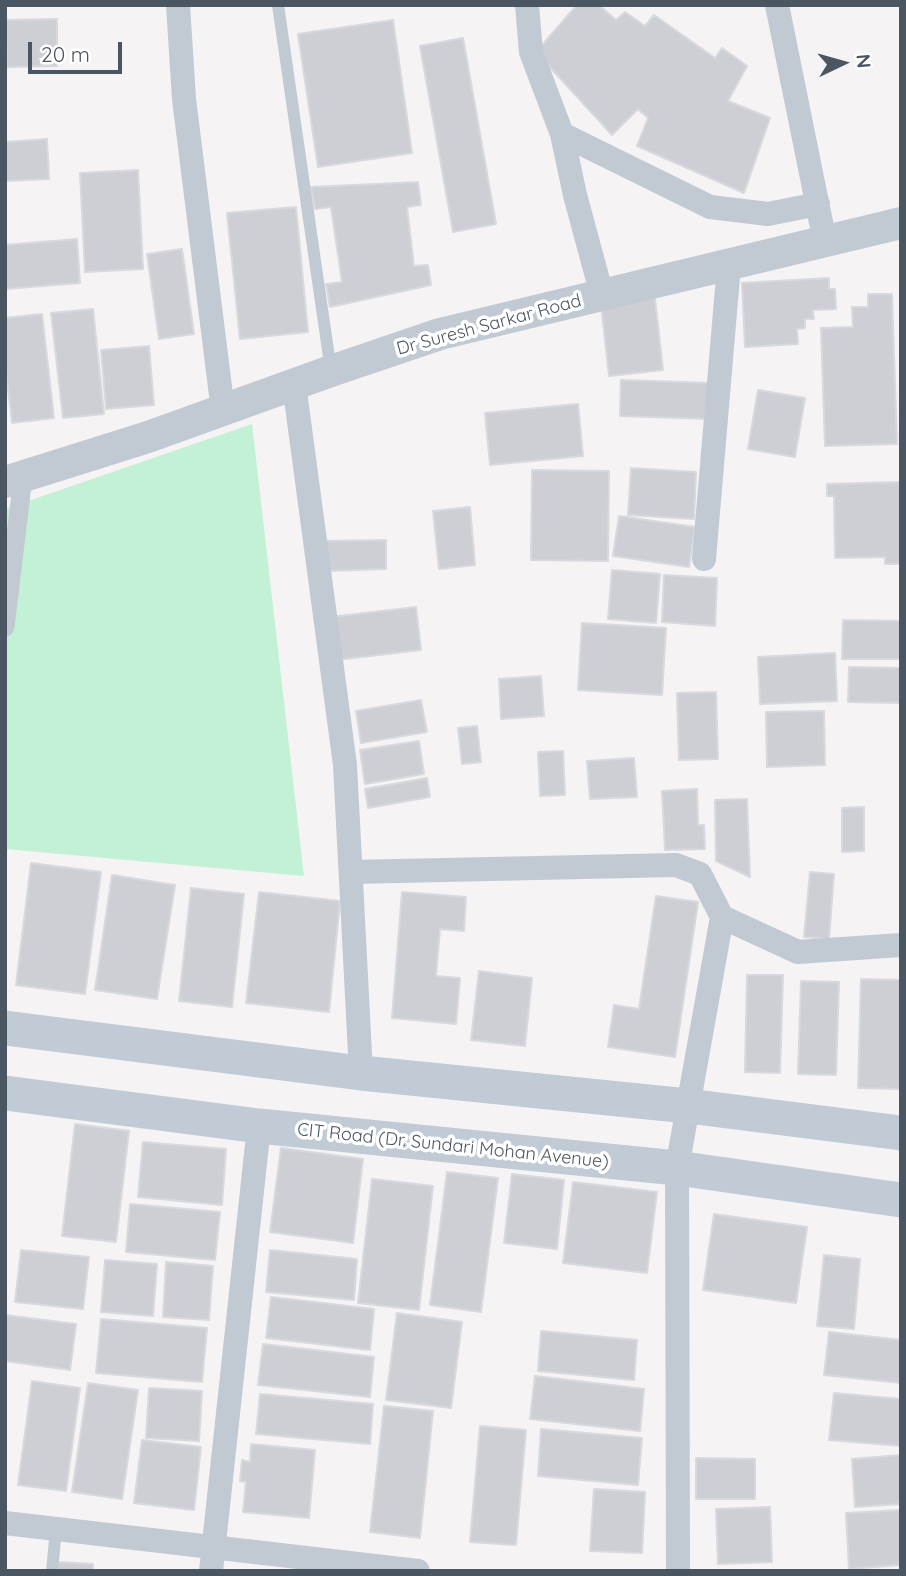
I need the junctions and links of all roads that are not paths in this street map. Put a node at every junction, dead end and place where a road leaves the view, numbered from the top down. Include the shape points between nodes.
1 (178, 5) edge
2 (278, 5) edge
3 (527, 5) edge
4 (777, 5) edge
5 (562, 135) junction
6 (818, 204) junction
7 (901, 223) edge
8 (825, 242) junction
9 (729, 265) junction
10 (602, 295) junction
11 (331, 371) junction
12 (294, 384) junction
13 (223, 411) junction
14 (14, 479) edge
15 (705, 559) dead end
16 (5, 627) edge
17 (351, 872) junction
18 (722, 917) junction
19 (901, 945) edge
20 (5, 1028) edge
21 (361, 1073) junction
22 (5, 1093) edge
23 (688, 1106) junction
24 (259, 1126) junction
25 (901, 1133) edge
26 (677, 1168) junction
27 (901, 1200) edge
28 (5, 1522) edge
29 (56, 1529) junction
30 (212, 1559) edge
31 (52, 1571) edge
32 (418, 1571) edge
33 (678, 1571) edge

1 - 13 street via 184,99
2 - 11 lane
3 - 5 street via 531,52
4 - 6 street
5 - 6 street via 710,207 768,215
5 - 10 street
6 - 8 street
7 - 8 street, Dr Suresh Sarkar Road
8 - 9 street, Dr Suresh Sarkar Road
9 - 10 street, Dr Suresh Sarkar Road
9 - 15 street
10 - 11 street, Dr Suresh Sarkar Road via 440,334
11 - 12 street, Dr Suresh Sarkar Road
12 - 13 street, Dr Suresh Sarkar Road
12 - 17 street via 345,765
13 - 14 street, Dr Suresh Sarkar Road
14 - 16 street
17 - 18 street via 676,865 700,874
17 - 21 street
18 - 19 street via 798,952
18 - 23 street
20 - 21 main road
21 - 23 main road
22 - 24 main road, CIT Road (Dr. Sundari Mohan Avenue)
23 - 25 main road
23 - 26 street
24 - 26 main road, CIT Road (Dr. Sundari Mohan Avenue)
24 - 30 street
26 - 27 main road, CIT Road (Dr. Sundari Mohan Avenue)
26 - 33 street
28 - 29 street
29 - 30 street
29 - 31 lane
30 - 32 street

